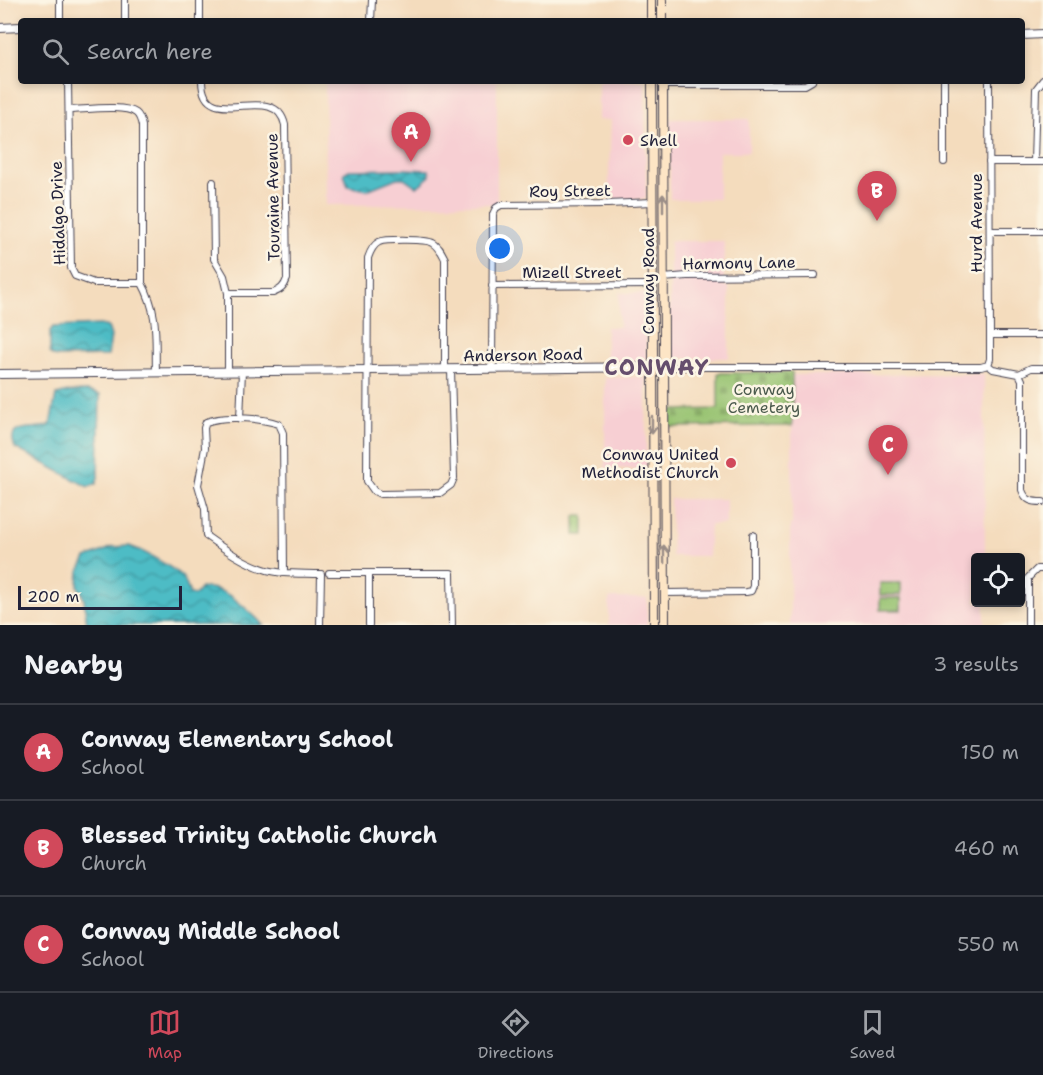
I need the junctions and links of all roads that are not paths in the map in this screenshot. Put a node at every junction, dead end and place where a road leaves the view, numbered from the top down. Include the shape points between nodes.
1 (60, 0) edge
2 (124, 0) edge
3 (200, 0) edge
4 (372, 0) edge
5 (651, 0) edge
6 (662, 0) edge
7 (60, 18) edge
8 (124, 18) edge
9 (200, 18) edge
10 (371, 18) edge
11 (651, 18) edge
12 (662, 18) edge
13 (0, 27) edge
14 (18, 27) edge
15 (1043, 34) edge
16 (1025, 35) edge
17 (1043, 80) edge
18 (68, 84) edge
19 (202, 84) edge
20 (652, 84) edge
21 (663, 84) edge
22 (734, 84) edge
23 (807, 84) edge
24 (944, 84) edge
25 (989, 84) edge
26 (69, 110) junction
27 (944, 162) dead end
28 (989, 162) junction
29 (1034, 162) junction
30 (1043, 162) edge
31 (213, 182) dead end
32 (652, 202) junction
33 (990, 231) junction
34 (1043, 231) edge
35 (652, 252) junction
36 (815, 275) dead end
37 (663, 278) junction
38 (142, 283) junction
39 (652, 285) junction
40 (492, 286) junction
41 (228, 293) junction
42 (990, 335) junction
43 (1043, 335) edge
44 (988, 365) junction
45 (651, 367) junction
46 (662, 367) junction
47 (1043, 368) edge
48 (492, 369) junction
49 (368, 370) junction
50 (448, 370) junction
51 (228, 371) junction
52 (242, 371) junction
53 (156, 372) junction
54 (0, 374) edge
55 (1019, 374) junction
56 (240, 419) junction
57 (652, 487) junction
58 (663, 491) junction
59 (1043, 502) edge
60 (753, 535) dead end
61 (653, 557) junction
62 (1043, 569) edge
63 (284, 572) junction
64 (329, 573) dead end
65 (369, 573) junction
66 (665, 593) junction
67 (320, 625) edge
68 (369, 625) edge
69 (452, 625) edge
70 (654, 625) edge
71 (665, 625) edge
72 (1028, 625) edge

1 - 7 street
2 - 8 street
3 - 9 street
4 - 10 street
5 - 11 main road
6 - 12 main road
13 - 14 street
15 - 16 street
17 - 29 street via 1036,89
18 - 26 street, Hidalgo Drive
19 - 41 street, Touraine Avenue via 207,102 217,106 269,106 278,109 285,125 285,286 273,293
20 - 32 main road, Conway Road
37 -> 21 main road, Conway Road
22 - 23 street
24 - 27 street
25 - 28 street, Hurd Avenue
26 - 38 street, Hidalgo Drive via 71,268 75,276 94,283
26 - 38 street via 123,109 140,118
28 - 29 street
28 - 33 street, Hurd Avenue
29 - 30 street
31 - 41 street via 214,260
32 - 35 main road, Conway Road
32 - 40 street, Roy Street via 501,205 494,214
33 - 34 street
33 - 42 street, Hurd Avenue
35 - 37 main road
35 - 39 main road, Conway Road
36 - 37 street, Harmony Lane
37 - 46 main road, Conway Road
38 - 53 street via 154,309
39 - 40 street, Mizell Street
39 - 45 main road, Conway Road
40 - 48 street
41 - 51 street
42 - 43 street
42 - 44 street, Hurd Avenue
44 - 46 street, Anderson Road
44 - 55 street, Anderson Road
45 - 46 street, Anderson Road
45 - 48 street, Anderson Road
45 -> 57 main road, Conway Road
46 - 58 main road, Conway Road
47 - 55 street, Anderson Road
48 - 50 street, Anderson Road
49 - 50 street, Anderson Road
49 - 50 street via 368,258 378,243 386,241 434,243 445,259
49 - 50 street via 367,481 380,494 440,493 452,485
49 - 52 street, Anderson Road
51 - 52 street, Anderson Road
51 - 53 street, Anderson Road
52 - 56 street
53 - 54 street, Anderson Road
55 - 59 street via 1022,490 1030,501
56 - 63 street via 270,421 279,424 283,433
56 - 63 street via 212,420 204,428 205,448 198,485 205,509 206,536 264,570
57 - 58 street
57 - 61 main road, Conway Road
66 -> 58 main road, Conway Road
60 - 66 street via 751,591
61 - 66 main road via 659,585
61 - 70 main road, Conway Road
62 - 72 street via 1028,578
63 - 67 street via 321,574
64 - 65 street
65 - 68 street
65 - 69 street via 452,573
66 - 71 main road, Conway Road

